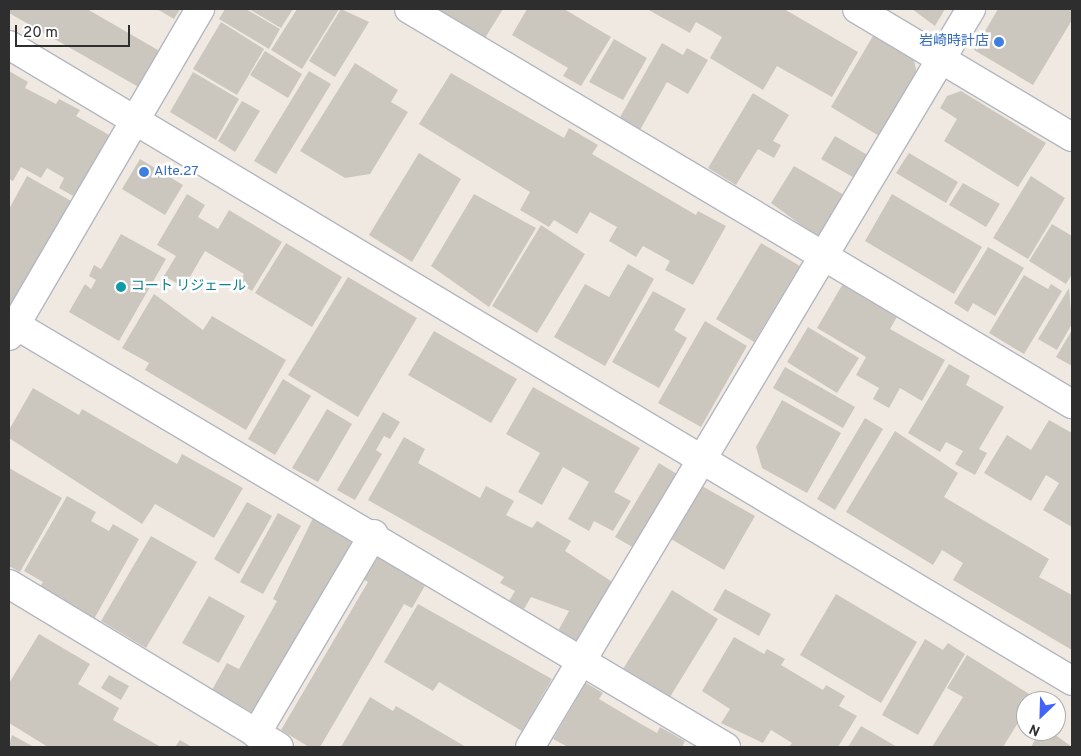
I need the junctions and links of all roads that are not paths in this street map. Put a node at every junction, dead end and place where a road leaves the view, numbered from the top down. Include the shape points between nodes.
1 (200, 9) edge
2 (409, 9) edge
3 (857, 9) edge
4 (971, 9) edge
5 (9, 45) edge
6 (941, 59) junction
7 (134, 119) junction
8 (1072, 137) edge
9 (824, 254) junction
10 (11, 327) edge
11 (1072, 404) edge
12 (702, 460) junction
13 (374, 534) junction
14 (9, 584) edge
15 (582, 661) junction
16 (1072, 680) edge
17 (256, 734) junction
18 (280, 747) edge
19 (530, 747) edge
20 (726, 747) edge

1 - 7 street
2 - 9 street
3 - 6 street
4 - 6 street
5 - 7 street
6 - 8 street
6 - 9 street
7 - 10 street
7 - 12 street
9 - 11 street
9 - 12 street
10 - 13 street
12 - 15 street
12 - 16 street
13 - 15 street
13 - 17 street
14 - 17 street
15 - 19 street
15 - 20 street
17 - 18 street

